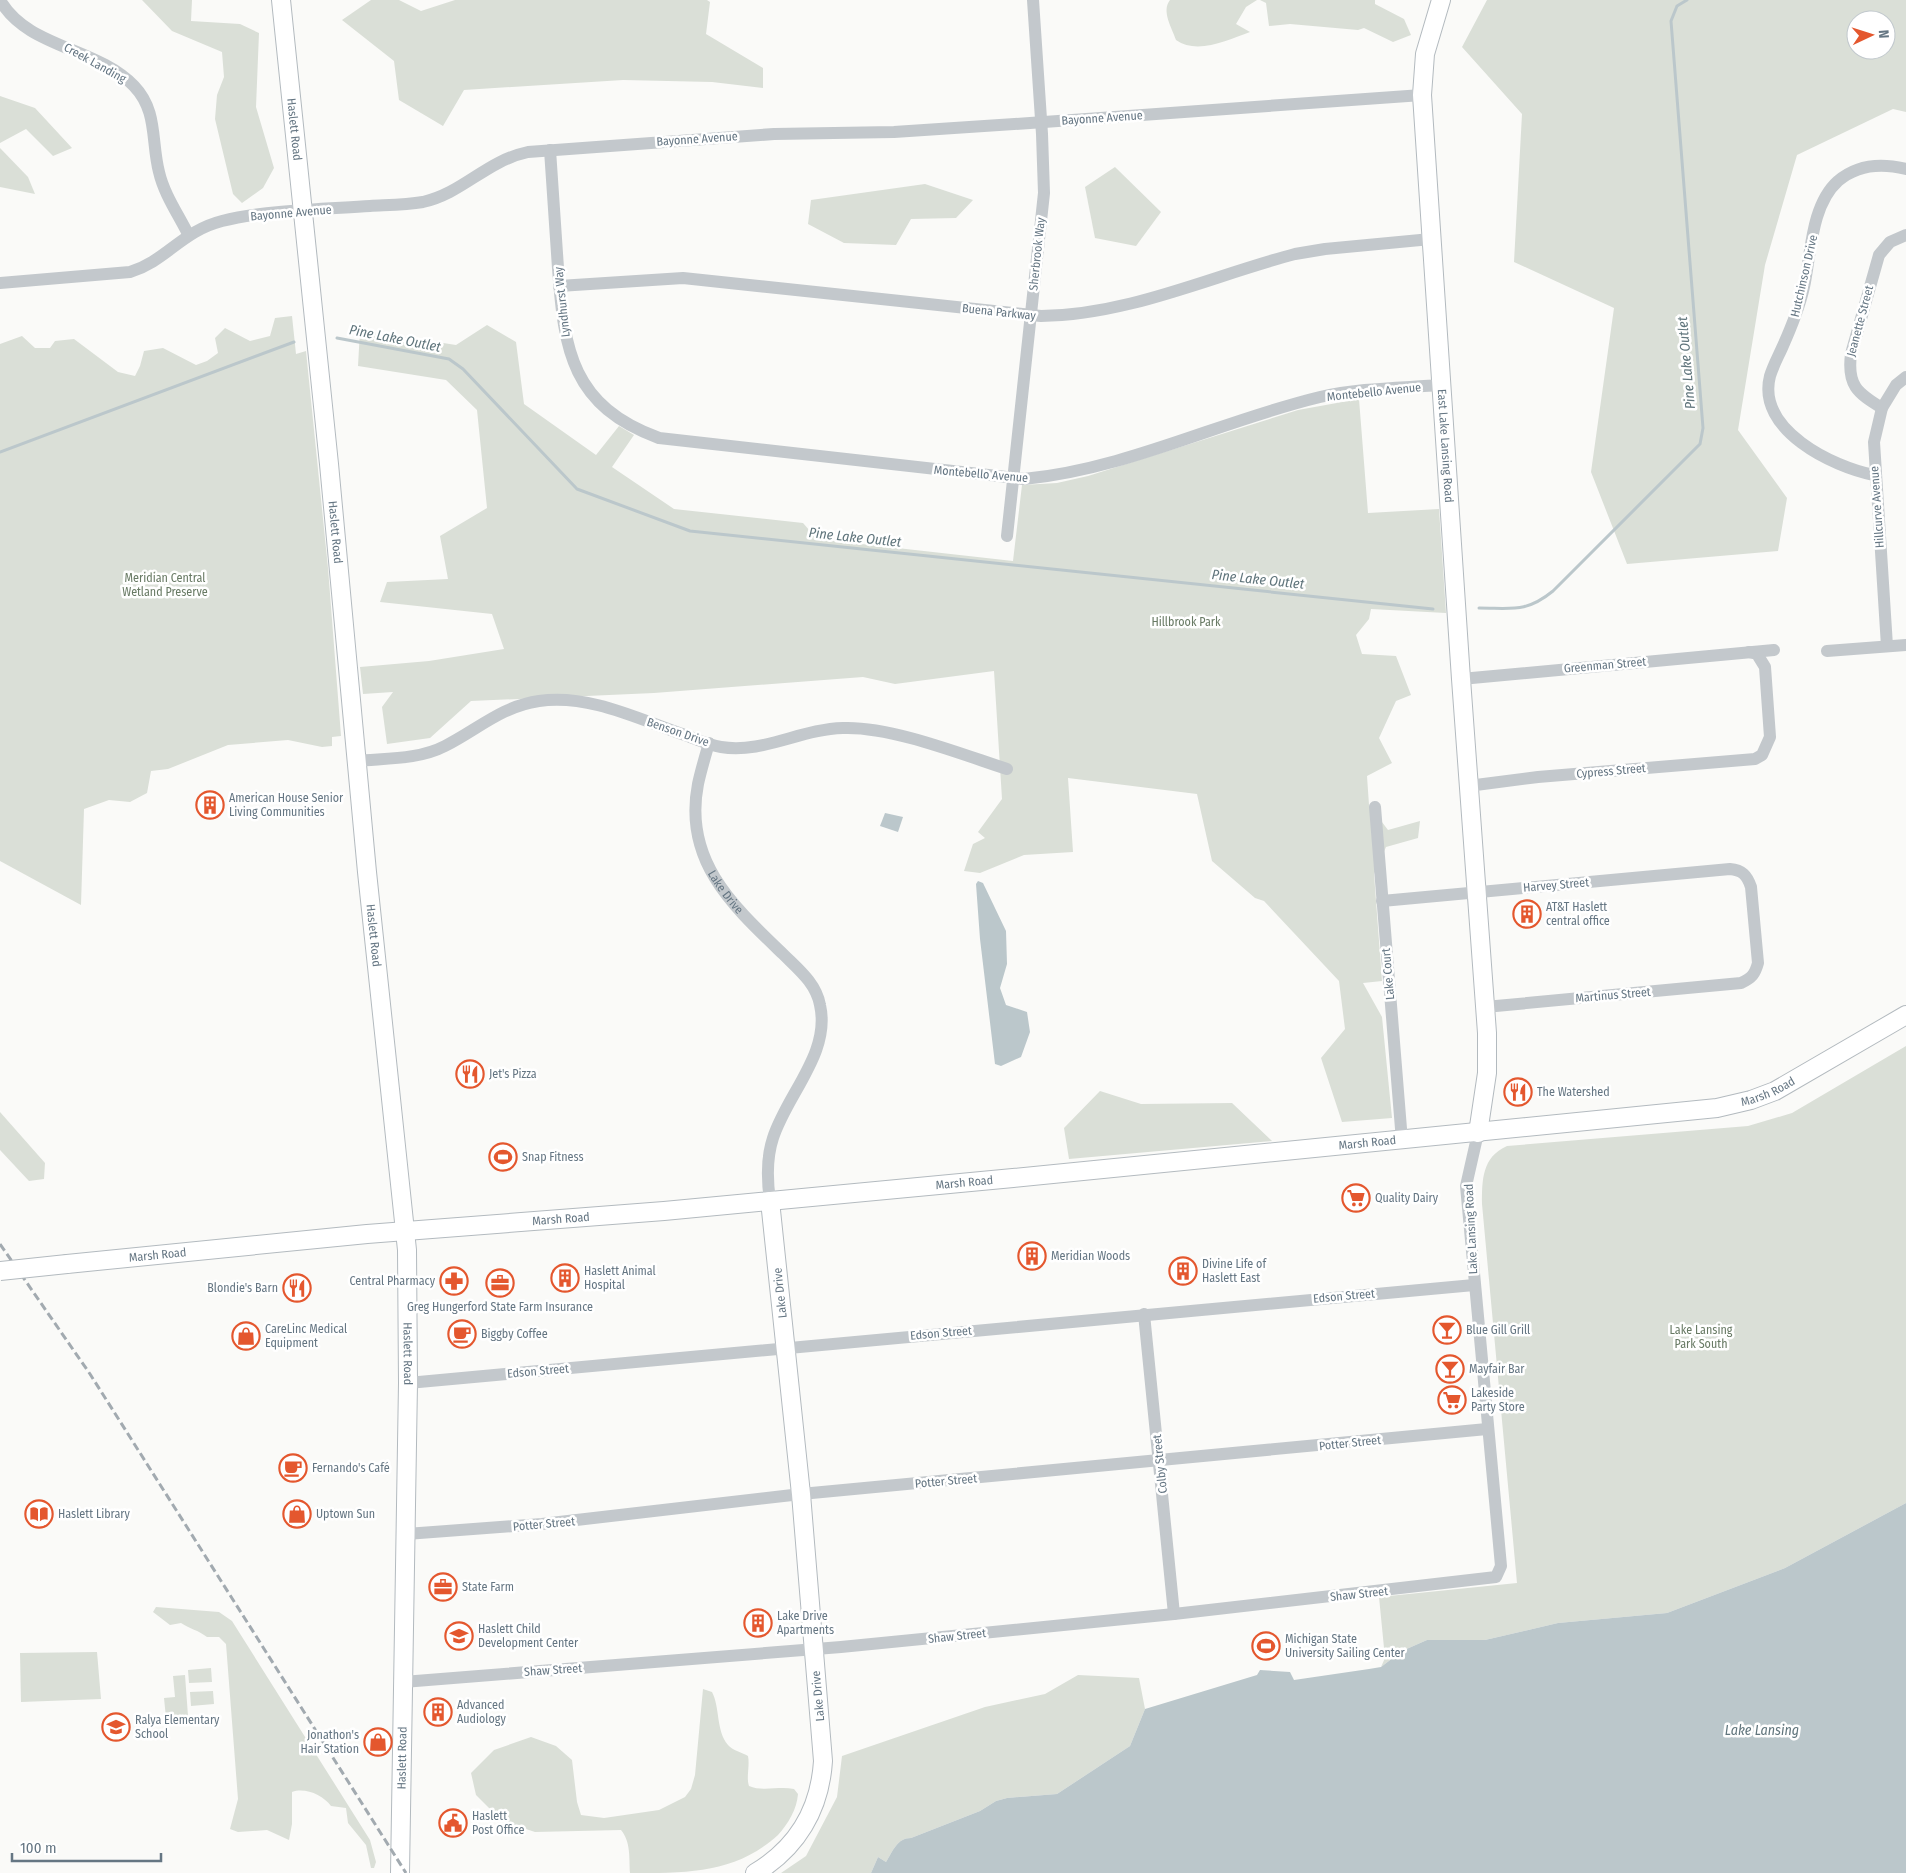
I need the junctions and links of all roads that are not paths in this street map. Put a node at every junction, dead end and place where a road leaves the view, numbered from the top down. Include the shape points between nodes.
1 (0, 0) edge
2 (281, 0) edge
3 (1033, 0) edge
4 (1441, 0) edge
5 (1422, 95) junction
6 (1042, 122) junction
7 (550, 150) junction
8 (1906, 169) edge
9 (302, 212) junction
10 (188, 234) junction
11 (1906, 236) edge
12 (1431, 239) junction
13 (0, 283) edge
14 (559, 286) junction
15 (1030, 315) junction
16 (1906, 377) edge
17 (1441, 386) junction
18 (1882, 408) junction
19 (633, 427) joint
20 (1874, 476) junction
21 (1013, 478) junction
22 (1008, 536) dead end
23 (1906, 644) edge
24 (1887, 646) junction
25 (1774, 650) dead end
26 (1827, 651) dead end
27 (1749, 652) junction
28 (1461, 679) junction
29 (709, 744) junction
30 (356, 761) junction
31 (1007, 769) dead end
32 (1468, 786) junction
33 (1375, 807) dead end
34 (1476, 893) junction
35 (1382, 901) junction
36 (1741, 983) joint
37 (1485, 1007) junction
38 (1906, 1015) edge
39 (1478, 1133) junction
40 (1402, 1141) junction
41 (770, 1202) junction
42 (406, 1231) junction
43 (0, 1271) edge
44 (1474, 1285) junction
45 (1144, 1314) junction
46 (786, 1348) junction
47 (408, 1382) junction
48 (1487, 1429) junction
49 (1160, 1461) junction
50 (801, 1494) junction
51 (406, 1534) junction
52 (1501, 1566) joint
53 (1174, 1614) junction
54 (814, 1650) junction
55 (403, 1682) junction
56 (400, 1873) edge
57 (755, 1873) edge

1 - 10 street, Creek Landing via 25,27 118,73 141,95 153,122 161,178
2 - 9 main road, Haslett Road
3 - 6 street, Sherbrook Way
4 - 5 main road, East Lake Lansing Road via 1425,54
5 - 6 street, Bayonne Avenue
5 - 12 main road, East Lake Lansing Road
6 - 7 street, Bayonne Avenue via 894,132 774,134
6 - 15 street, Sherbrook Way via 1044,193
7 - 9 street, Bayonne Avenue via 510,156 460,186 424,201
7 - 14 street, Lyndhurst Way
8 - 20 street, Hutchinson Drive via 1867,166 1847,175 1828,193 1816,222 1795,316 1770,376 1769,387 1776,415 1794,437 1833,462
9 - 10 street, Bayonne Avenue via 223,221
9 - 30 main road, Haslett Road
10 - 13 street, Bayonne Avenue via 149,265 130,272
11 - 18 street, Jeanette Street via 1890,242 1879,255 1849,367 1861,395
12 - 15 street, Buena Parkway via 1294,254 1109,309 1060,316
12 - 17 main road, East Lake Lansing Road
14 - 15 street, Buena Parkway via 683,278
14 - 19 street, Lyndhurst Way via 565,340 579,376 604,407
15 - 21 street, Sherbrook Way
16 - 18 street, Hillcurve Avenue
17 - 21 street, Montebello Avenue via 1364,391 1320,398 1081,471
17 - 28 main road, East Lake Lansing Road
18 - 20 street, Hillcurve Avenue via 1874,442
19 - 21 street, Montebello Avenue via 674,441
20 - 24 street, Hillcurve Avenue
21 - 22 street, Sherbrook Way
23 - 24 street
24 - 26 street
25 - 27 street, Greenman Street
27 - 28 street, Greenman Street
27 - 32 street, Cypress Street via 1757,654 1765,667 1770,737 1762,755 1755,759
28 - 32 main road, East Lake Lansing Road
29 - 30 street, Benson Drive via 601,706 568,699 505,710 459,739 425,754
29 - 31 street, Benson Drive via 750,748 826,730 861,728
29 - 41 street, Lake Drive via 698,783 696,808 705,860 718,886 736,908 813,986 822,1011 818,1046 773,1138 768,1162
30 - 42 main road, Haslett Road
32 - 34 main road, East Lake Lansing Road
33 - 35 street, Lake Court
34 - 35 street, Harvey Street
34 - 36 street, Harvey Street via 1738,870 1748,876 1751,887 1758,963 1751,979
34 - 37 main road, Lake Lansing Road
35 - 40 street, Lake Court
36 - 37 street, Martinus Street
37 - 39 main road, Lake Lansing Road via 1487,1073
38 - 39 main road, Marsh Road via 1775,1090 1739,1104
39 - 40 main road, Marsh Road
39 - 44 street, Lake Lansing Road via 1466,1186
40 - 41 main road, Marsh Road
41 - 42 main road, Marsh Road
41 - 46 main road, Lake Drive
42 - 43 main road, Marsh Road, bridge
42 - 47 main road, Haslett Road
44 - 45 street, Edson Street
44 - 48 street, Lake Lansing Road
45 - 46 street, Edson Street
45 - 49 street, Colby Street
46 - 47 street, Edson Street
46 - 50 main road, Lake Drive
47 - 51 main road, Haslett Road
48 - 49 street, Potter Street
48 - 52 street, Lake Lansing Road
49 - 50 street, Potter Street
49 - 53 street, Colby Street
50 - 51 street, Potter Street via 616,1517
50 - 54 main road, Lake Drive
51 - 55 main road, Haslett Road
52 - 53 street, Shaw Street via 1499,1574 1492,1579
53 - 54 street, Shaw Street
54 - 55 street, Shaw Street
54 - 57 main road, Lake Drive via 823,1747 820,1788 811,1814 797,1837 778,1858
55 - 56 main road, Haslett Road

